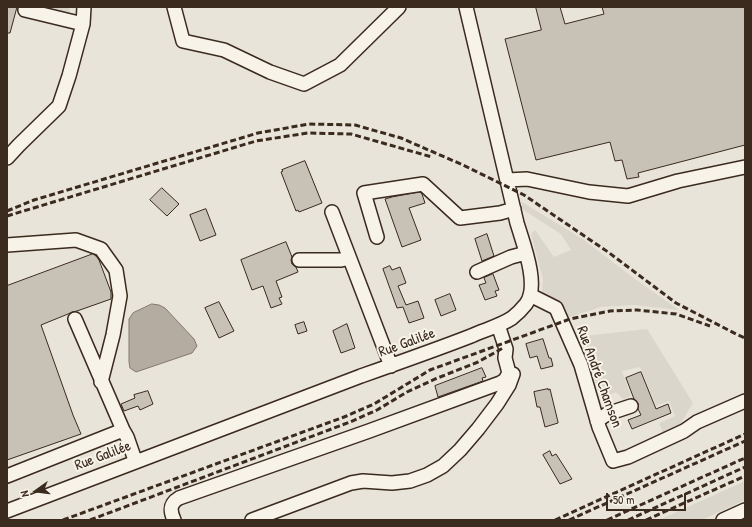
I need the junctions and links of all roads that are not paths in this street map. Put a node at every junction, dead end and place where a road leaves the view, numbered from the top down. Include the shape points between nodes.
1 (84, 7) edge
2 (176, 7) edge
3 (399, 7) edge
4 (466, 7) edge
5 (25, 10) dead end
6 (83, 24) junction
7 (7, 158) edge
8 (745, 167) edge
9 (507, 180) junction
10 (514, 209) junction
11 (332, 212) dead end
12 (377, 237) dead end
13 (7, 245) edge
14 (526, 253) junction
15 (349, 258) junction
16 (299, 260) dead end
17 (477, 272) dead end
18 (530, 295) junction
19 (75, 319) dead end
20 (498, 325) junction
21 (506, 349) junction
22 (391, 366) junction
23 (101, 382) junction
24 (745, 401) edge
25 (631, 406) dead end
26 (597, 421) junction
27 (123, 430) junction
28 (135, 460) junction
29 (7, 476) edge
30 (745, 510) edge
31 (7, 511) edge
32 (174, 520) edge
33 (252, 520) edge
34 (723, 520) edge

1 - 6 street
2 - 3 street via 182,41 224,50 270,72 304,84 340,65
4 - 9 street
5 - 6 street
6 - 7 street via 59,106
8 - 9 street via 678,181 628,196 589,192 527,179
9 - 10 street
10 - 12 street via 460,218 423,184 364,193
10 - 14 street
11 - 15 street
13 - 23 street via 76,240 101,249 116,270 120,296
14 - 17 street
14 - 18 street via 531,274
15 - 16 street
15 - 22 street
18 - 20 street, Rue Galilée via 520,310
18 - 26 street, Rue André Chamson via 556,308 581,365
19 - 23 street
20 - 21 street
20 - 22 street, Rue Galilée
21 - 32 street via 505,358 509,373 500,383 179,498 174,501 171,508
21 - 33 street via 514,368 509,385 478,428 443,466 410,481 351,483
22 - 28 street, Rue Galilée
23 - 27 street
24 - 26 street, Rue André Chamson via 697,422 684,431 613,461
25 - 26 street via 607,414
27 - 28 street
27 - 29 street
28 - 31 street, Rue Galilée
30 - 34 street

